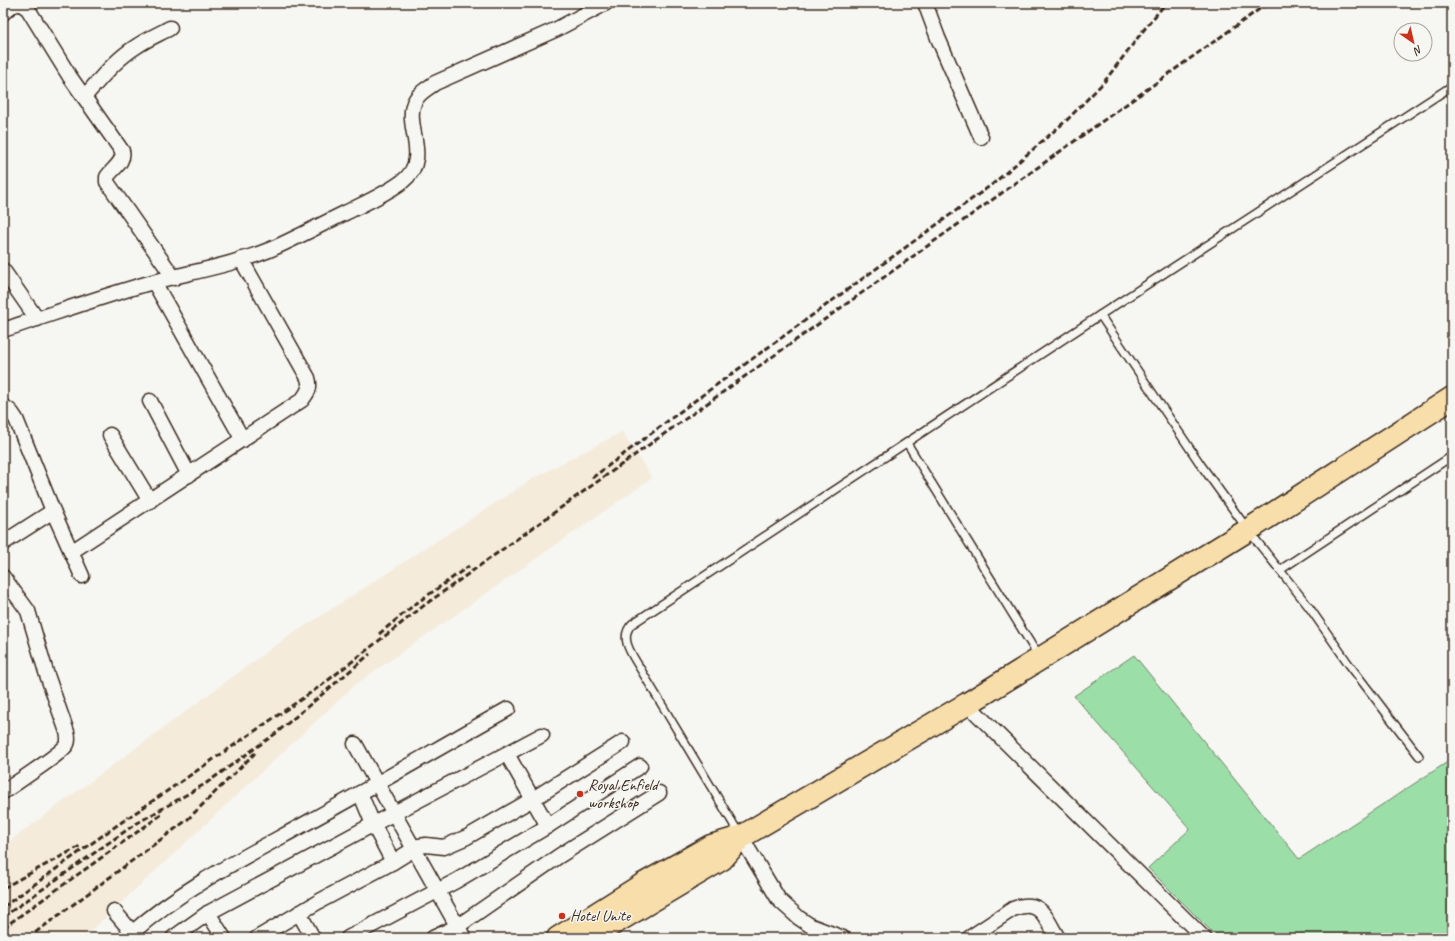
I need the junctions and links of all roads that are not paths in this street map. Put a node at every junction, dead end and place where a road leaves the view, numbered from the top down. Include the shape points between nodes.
1 (20, 3) edge
2 (606, 3) edge
3 (925, 3) edge
4 (3, 13) edge
5 (170, 28) dead end
6 (1452, 86) edge
7 (85, 96) junction
8 (981, 137) dead end
9 (241, 260) junction
10 (3, 270) edge
11 (174, 278) junction
12 (154, 282) junction
13 (1100, 315) junction
14 (37, 319) junction
15 (3, 330) edge
16 (1452, 398) edge
17 (150, 401) dead end
18 (3, 407) edge
19 (110, 435) dead end
20 (244, 440) junction
21 (907, 443) junction
22 (1452, 456) edge
23 (190, 475) junction
24 (150, 501) junction
25 (53, 511) junction
26 (1248, 530) junction
27 (3, 543) edge
28 (71, 552) junction
29 (1280, 570) junction
30 (82, 576) dead end
31 (3, 577) edge
32 (1040, 658) junction
33 (967, 704) junction
34 (508, 709) dead end
35 (542, 735) dead end
36 (623, 742) dead end
37 (355, 744) dead end
38 (507, 754) junction
39 (1419, 756) dead end
40 (640, 766) dead end
41 (378, 783) junction
42 (3, 792) edge
43 (360, 793) junction
44 (659, 793) dead end
45 (533, 799) junction
46 (394, 813) junction
47 (373, 824) junction
48 (548, 826) junction
49 (741, 837) junction
50 (415, 848) junction
51 (393, 862) junction
52 (438, 891) junction
53 (114, 911) dead end
54 (208, 913) junction
55 (299, 914) junction
56 (458, 926) junction
57 (135, 935) edge
58 (822, 935) edge
59 (173, 938) edge
60 (224, 938) edge
61 (257, 938) edge
62 (313, 938) edge
63 (348, 938) edge
64 (433, 938) edge
65 (464, 938) edge
66 (558, 938) edge
67 (588, 938) edge
68 (842, 938) edge
69 (969, 938) edge
70 (1058, 938) edge
71 (1204, 938) edge

1 - 4 street
1 - 7 street via 28,9 70,77
2 - 9 street via 557,29 422,92 413,107 417,161 404,180 388,191 294,239
3 - 8 street
5 - 7 street via 127,53
6 - 13 lane
7 - 11 street via 123,155 121,161 106,177 109,186
9 - 11 street
9 - 20 street via 310,385 302,400
10 - 14 street
11 - 12 street
12 - 14 street
12 - 20 street
13 - 21 lane
13 - 26 lane
14 - 15 street
16 - 26 main road
17 - 23 street
18 - 25 street via 16,419
19 - 24 street
20 - 23 street
21 - 32 lane
21 - 49 lane via 641,617 626,630 628,645 641,670
22 - 29 lane
23 - 24 street
24 - 28 street
25 - 27 street
25 - 28 street
26 - 29 lane
26 - 32 main road
28 - 30 street
29 - 39 lane
31 - 42 street via 28,611 68,739 58,754
32 - 33 main road
33 - 49 main road
33 - 71 street
34 - 41 street
35 - 38 street
36 - 45 street
37 - 41 street
38 - 45 street
38 - 46 street
40 - 48 street
41 - 43 street
41 - 46 street
43 - 47 street
43 - 57 street via 221,869 150,916
44 - 56 street via 559,856
45 - 48 street
45 - 50 street via 452,844 444,847 426,845
46 - 47 street
46 - 50 street
47 - 51 street
47 - 54 street
48 - 52 street
49 - 58 street via 779,900
49 - 66 main road via 711,846 642,885
49 - 67 main road via 722,859
50 - 51 street
50 - 52 street
51 - 55 street
52 - 56 street
52 - 63 street
53 - 57 street
54 - 59 street
54 - 60 street
55 - 61 street
55 - 62 street
56 - 64 street
56 - 65 street
58 - 68 street
69 - 70 street via 1013,909 1030,905 1039,909

